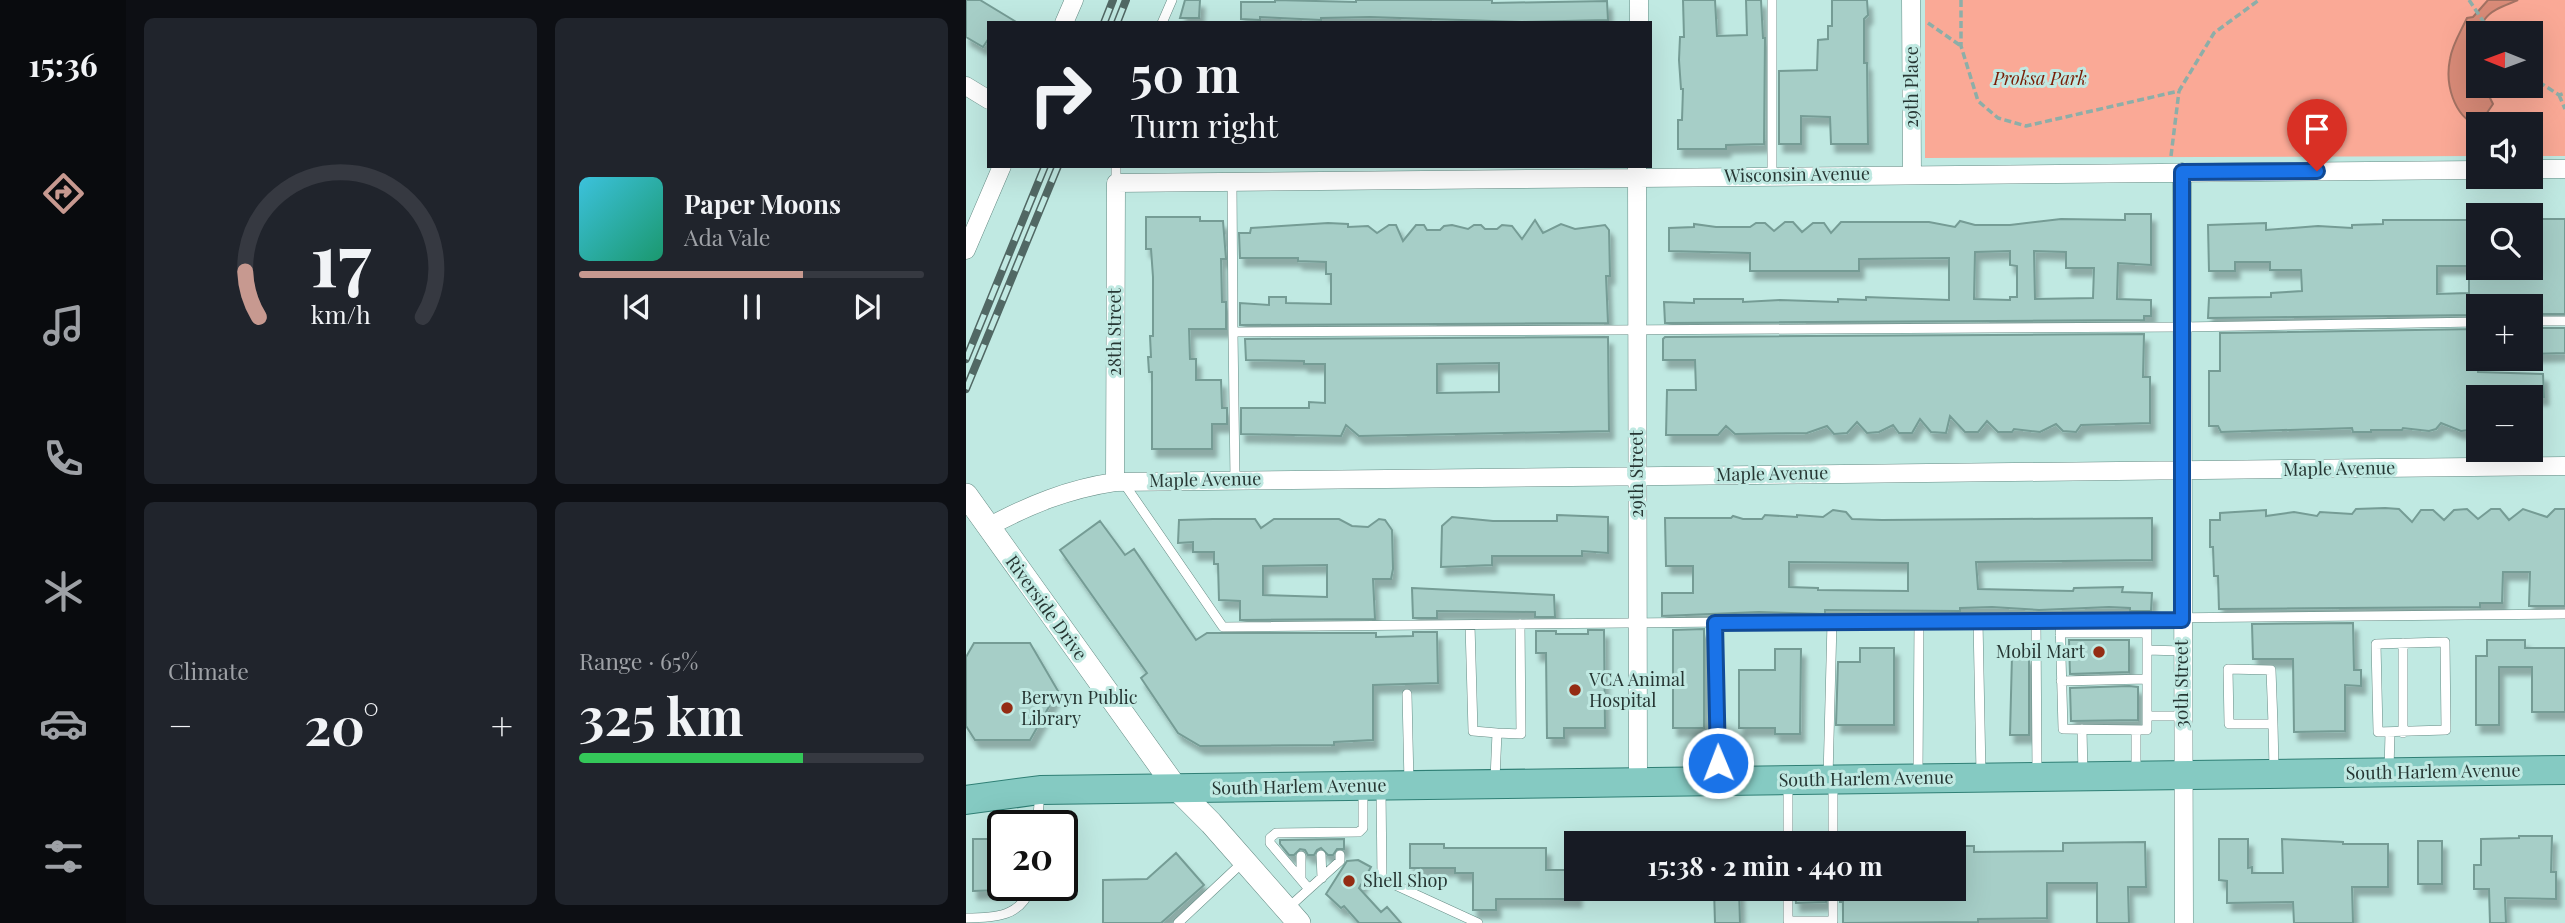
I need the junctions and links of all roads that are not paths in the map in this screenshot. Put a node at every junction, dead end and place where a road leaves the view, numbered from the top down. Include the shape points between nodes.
1 (1074, 0) edge
2 (1172, 0) edge
3 (1639, 0) edge
4 (1773, 0) edge
5 (1912, 0) edge
6 (1065, 21) edge
7 (1163, 21) edge
8 (1639, 21) edge
9 (966, 86) edge
10 (987, 99) edge
11 (1001, 168) edge
12 (2543, 169) edge
13 (2565, 169) edge
14 (2466, 170) edge
15 (1637, 172) edge
16 (2182, 172) junction
17 (1912, 174) junction
18 (1116, 175) edge
19 (1772, 175) junction
20 (1232, 181) junction
21 (967, 245) edge
22 (2543, 321) edge
23 (2565, 321) edge
24 (2466, 322) edge
25 (2182, 327) junction
26 (1637, 329) junction
27 (1233, 332) junction
28 (2565, 466) edge
29 (2182, 470) junction
30 (1637, 476) junction
31 (1235, 479) junction
32 (1119, 482) junction
33 (966, 495) edge
34 (988, 527) junction
35 (2565, 614) edge
36 (2147, 620) junction
37 (2182, 620) junction
38 (1919, 621) junction
39 (1978, 621) junction
40 (2036, 621) junction
41 (2060, 621) junction
42 (1832, 622) junction
43 (1638, 623) junction
44 (1715, 623) junction
45 (1520, 624) junction
46 (1470, 625) junction
47 (2060, 633) junction
48 (2146, 633) junction
49 (2403, 643) junction
50 (2147, 650) junction
51 (2182, 651) junction
52 (2147, 679) junction
53 (2061, 681) junction
54 (1407, 694) dead end
55 (2147, 716) junction
56 (2182, 716) junction
57 (2273, 724) junction
58 (2082, 729) junction
59 (2136, 730) junction
60 (1497, 733) junction
61 (2390, 733) junction
62 (2403, 733) junction
63 (2565, 770) edge
64 (2389, 772) junction
65 (2274, 774) junction
66 (2136, 775) junction
67 (2182, 775) junction
68 (2083, 776) junction
69 (2037, 777) junction
70 (1981, 778) junction
71 (966, 779) edge
72 (1918, 779) junction
73 (1788, 780) junction
74 (1830, 780) junction
75 (1718, 781) junction
76 (1638, 782) junction
77 (1495, 784) junction
78 (1409, 785) junction
79 (1372, 786) junction
80 (1176, 788) junction
81 (1040, 790) junction
82 (966, 800) edge
83 (1038, 810) edge
84 (1788, 831) edge
85 (1832, 831) edge
86 (1321, 855) dead end
87 (1340, 855) dead end
88 (1301, 856) dead end
89 (1245, 861) junction
90 (1321, 878) junction
91 (1301, 879) junction
92 (1309, 889) junction
93 (1024, 901) edge
94 (1788, 901) edge
95 (1833, 901) edge
96 (1293, 916) edge
97 (966, 918) edge
98 (1178, 923) edge
99 (1478, 923) edge
100 (2184, 923) edge

1 - 6 street
2 - 7 lane
3 - 8 street
4 - 19 lane
5 - 17 street, 29th Place
9 - 10 street
11 - 21 street
12 - 13 street
14 - 16 street, Wisconsin Avenue
15 - 19 street, Wisconsin Avenue
15 - 20 street, Wisconsin Avenue
15 - 26 street, 29th Street
16 - 17 street, Wisconsin Avenue
16 - 25 street, 30th Street
17 - 19 street, Wisconsin Avenue
18 - 20 street, Wisconsin Avenue
18 - 32 street, 28th Street
20 - 27 lane
22 - 23 lane
24 - 25 lane
25 - 26 lane
25 - 29 street, 30th Street
26 - 27 lane
26 - 30 street, 29th Street
27 - 31 lane
28 - 29 street, Maple Avenue
29 - 30 street, Maple Avenue
29 - 37 street, 30th Street
30 - 31 street, Maple Avenue
30 - 43 street, 29th Street
31 - 32 street, Maple Avenue
32 - 34 street, Maple Avenue via 1079,487 1024,507
32 - 46 lane via 1223,627
33 - 34 street, Riverside Drive
34 - 80 street, Riverside Drive
35 - 37 lane
36 - 37 lane
36 - 41 lane
36 - 48 lane
37 - 51 street, 30th Street
38 - 39 lane
38 - 42 lane
38 - 72 lane
39 - 40 lane
39 - 70 lane
40 - 41 lane
40 - 69 lane
41 - 47 lane
42 - 44 lane
42 - 74 lane
43 - 44 lane
43 - 45 lane
43 - 76 street, 29th Street
44 - 75 lane
45 - 46 lane
45 - 60 lane via 1521,734
46 - 60 lane via 1473,731
47 - 48 lane
47 - 53 lane
48 - 50 lane
49 - 61 lane via 2376,644 2378,732
49 - 62 lane
49 - 62 lane via 2445,642 2446,718 2446,730
50 - 51 lane
50 - 52 lane
51 - 56 street, 30th Street
52 - 53 lane via 2118,684
52 - 55 lane
53 - 58 lane via 2063,729
54 - 78 lane
55 - 56 lane
55 - 59 lane via 2147,730
56 - 67 street, 30th Street
57 - 57 lane via 2229,724 2228,669 2271,670
57 - 65 lane
58 - 59 lane via 2120,725
58 - 68 lane
59 - 66 lane
60 - 77 lane
61 - 62 lane
61 - 64 lane
63 - 64 main road, South Harlem Avenue
64 - 65 main road, South Harlem Avenue
65 - 67 main road, South Harlem Avenue
66 - 67 main road, South Harlem Avenue
66 - 68 main road, South Harlem Avenue
67 - 100 street, 30th Street
68 - 69 main road, South Harlem Avenue
69 - 70 main road, South Harlem Avenue
70 - 72 main road, South Harlem Avenue
71 - 81 main road, South Harlem Avenue
72 - 74 main road, South Harlem Avenue
73 - 74 main road, South Harlem Avenue
73 - 75 main road, South Harlem Avenue
73 - 84 lane
74 - 85 lane
75 - 76 main road, South Harlem Avenue
76 - 77 main road, South Harlem Avenue
77 - 78 main road, South Harlem Avenue
78 - 79 main road, South Harlem Avenue
79 - 80 main road, South Harlem Avenue
79 - 91 lane via 1362,830 1276,833 1269,838
79 - 99 lane via 1382,879
80 - 81 main road, South Harlem Avenue
80 - 89 street, Riverside Drive
81 - 82 main road, South Harlem Avenue
81 - 83 lane
86 - 90 lane
87 - 90 lane via 1340,861
88 - 91 lane
89 - 96 street, Riverside Drive
89 - 98 lane
90 - 92 lane
91 - 92 lane
92 - 96 lane
93 - 97 lane via 995,918
94 - 95 lane via 1788,921 1833,921

